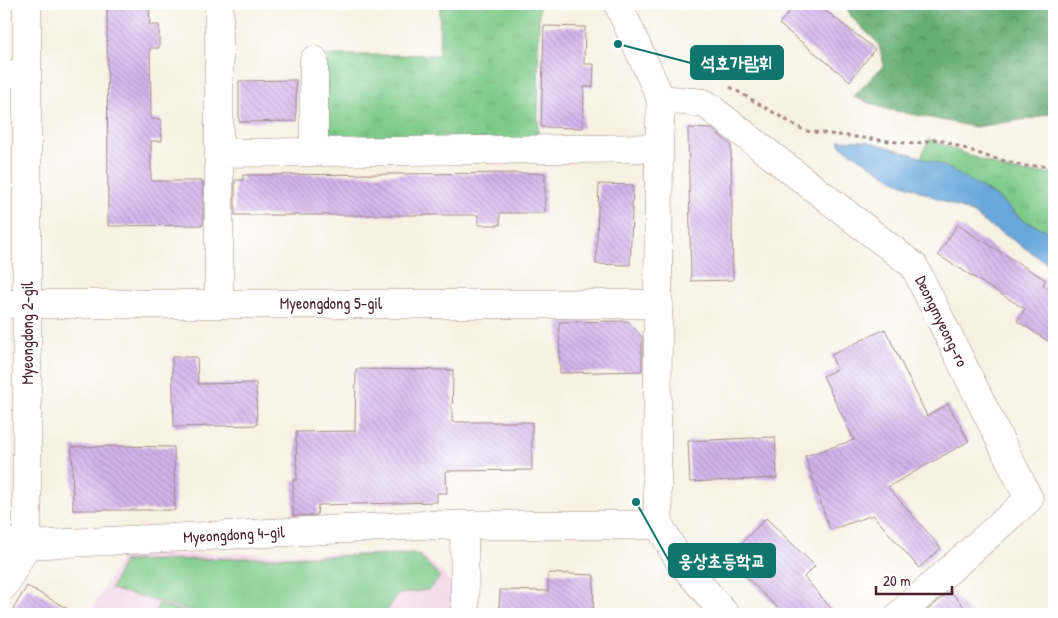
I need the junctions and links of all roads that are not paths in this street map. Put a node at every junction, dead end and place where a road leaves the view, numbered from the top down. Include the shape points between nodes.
1 (26, 4) edge
2 (219, 4) edge
3 (618, 4) edge
4 (314, 60) dead end
5 (15, 73) edge
6 (661, 99) junction
7 (659, 148) junction
8 (314, 152) junction
9 (219, 153) junction
10 (15, 303) edge
11 (219, 303) junction
12 (659, 304) junction
13 (464, 525) junction
14 (659, 525) junction
15 (15, 543) edge
16 (4, 586) edge
17 (465, 614) edge
18 (725, 614) edge
19 (900, 614) edge

1 - 5 street, Myeongdong 2-gil
2 - 9 street
3 - 6 street
4 - 8 street
5 - 10 street, Myeongdong 2-gil
6 - 7 street
6 - 19 street, Deongmyeong-ro via 704,103 914,266 1029,499
7 - 8 street
7 - 12 street
8 - 9 street
9 - 11 street
10 - 11 street, Myeongdong 5-gil
10 - 15 street, Myeongdong 2-gil
11 - 12 street, Myeongdong 5-gil
12 - 14 street
13 - 14 street, Myeongdong 4-gil
13 - 15 street, Myeongdong 4-gil
13 - 17 street
14 - 18 street via 679,560
15 - 16 street, Myeongdong 2-gil

